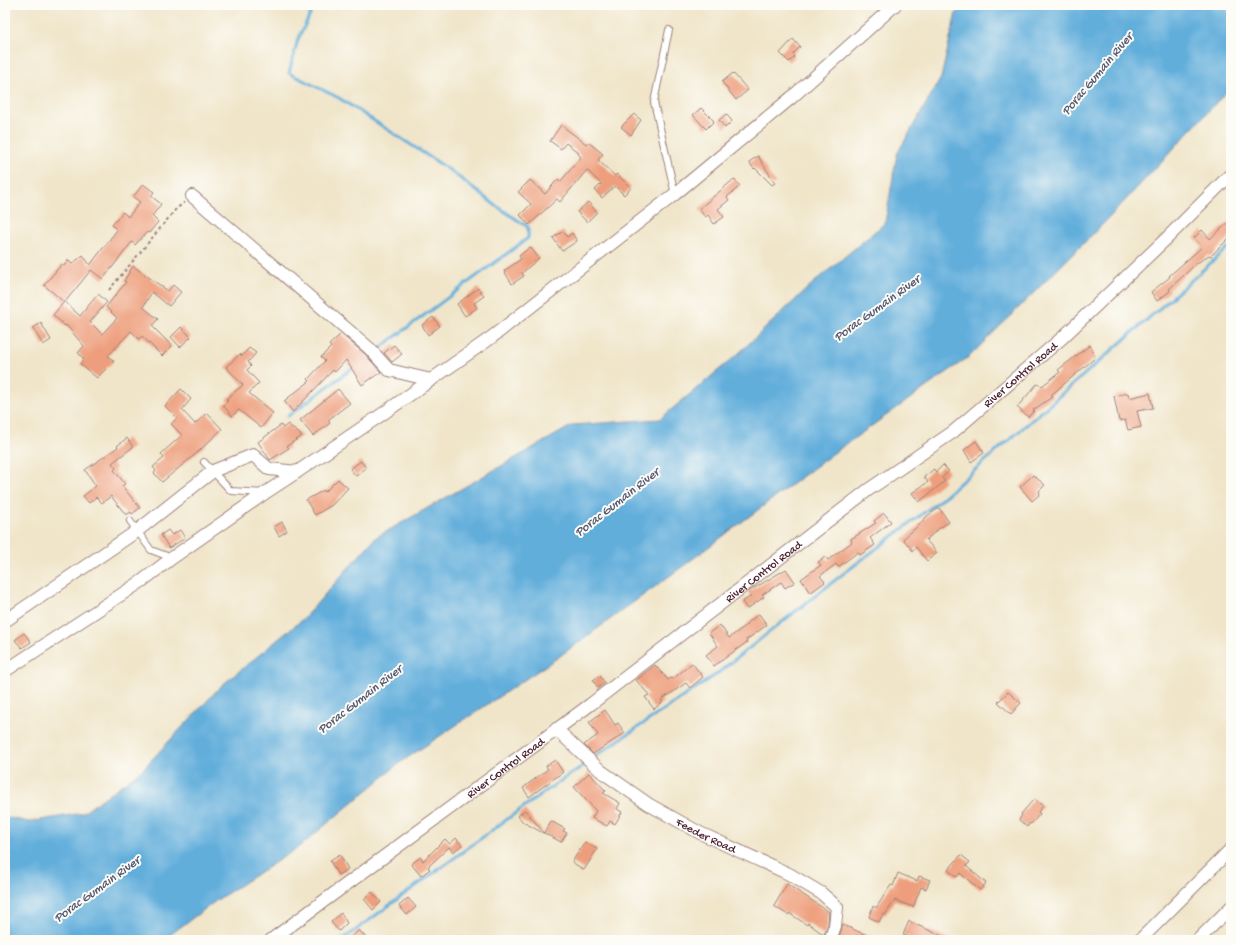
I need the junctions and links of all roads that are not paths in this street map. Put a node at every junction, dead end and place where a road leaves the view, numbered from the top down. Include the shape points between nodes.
1 (895, 5) edge
2 (669, 30) dead end
3 (1231, 174) edge
4 (675, 194) junction
5 (192, 196) road end
6 (431, 380) junction
7 (204, 462) dead end
8 (213, 471) junction
9 (297, 472) junction
10 (264, 493) junction
11 (130, 521) dead end
12 (137, 532) junction
13 (172, 558) junction
14 (5, 621) edge
15 (5, 671) edge
16 (556, 729) junction
17 (1231, 849) edge
18 (1231, 907) edge
19 (271, 940) edge
20 (830, 940) edge
21 (1140, 940) edge
22 (1198, 940) edge

1 - 4 street via 791,98
2 - 4 lane via 654,102
3 - 16 street, River Control Road via 1062,338 953,432 868,490
4 - 6 street via 492,338
5 - 6 street via 368,348 389,370
6 - 9 street
7 - 8 lane
8 - 9 street via 253,455 269,469
8 - 10 lane via 231,491
8 - 12 street
9 - 10 street
10 - 13 street
11 - 12 lane
12 - 13 lane via 151,550
12 - 14 street
13 - 15 street via 142,581
16 - 19 street, River Control Road
16 - 20 street, Feeder Road via 601,771 648,804 700,833 789,874 821,893 837,907
17 - 21 street
18 - 22 street

